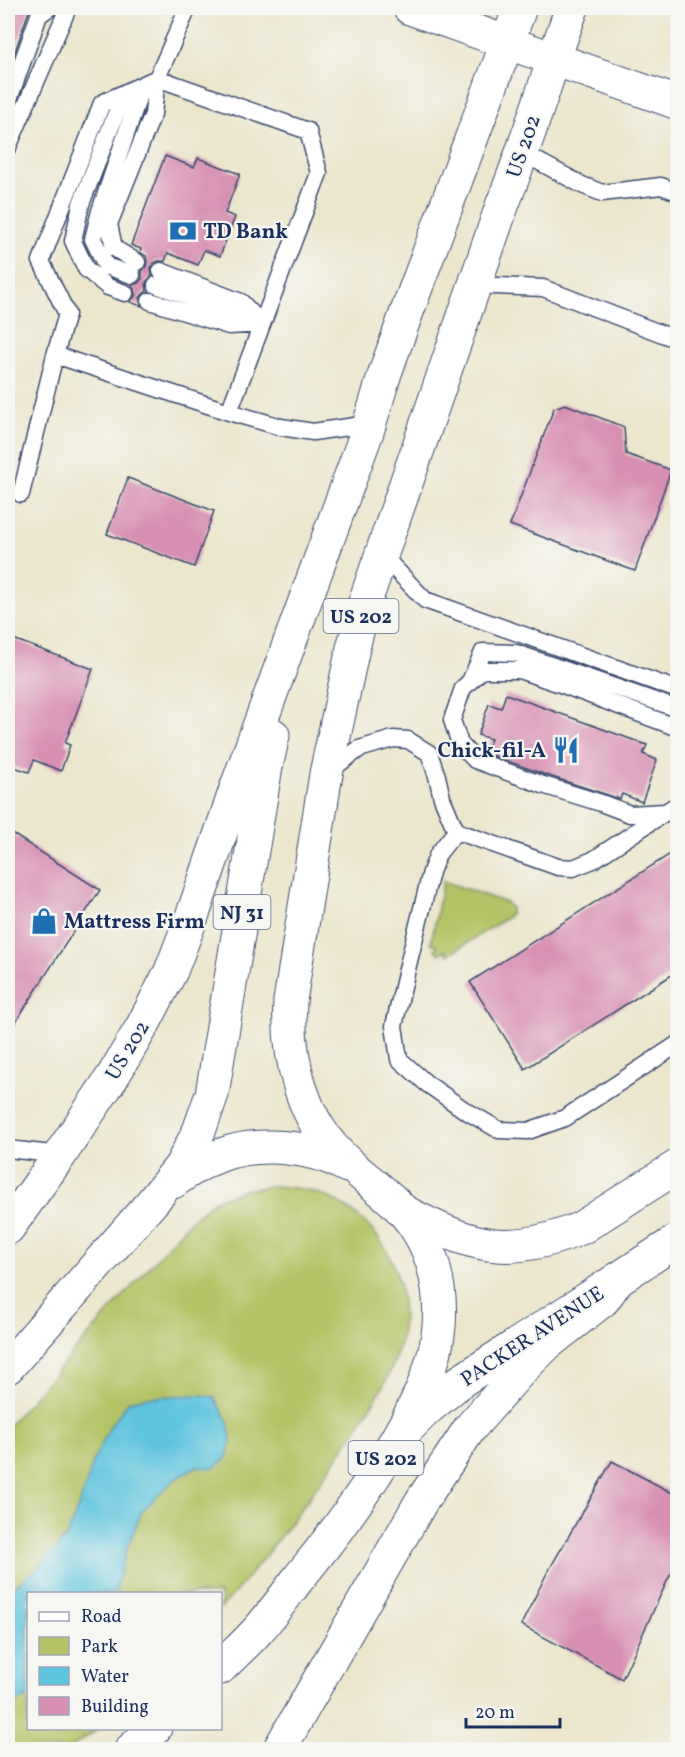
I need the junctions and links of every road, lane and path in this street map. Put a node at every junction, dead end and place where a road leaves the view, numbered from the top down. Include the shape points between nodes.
1 (49, 8) edge
2 (68, 8) edge
3 (188, 8) edge
4 (410, 8) edge
5 (519, 8) edge
6 (572, 8) edge
7 (507, 42) junction
8 (554, 59) junction
9 (150, 81) junction
10 (124, 93) junction
11 (8, 102) edge
12 (678, 103) edge
13 (8, 147) edge
14 (523, 153) junction
15 (678, 192) edge
16 (134, 268) dead end
17 (474, 285) junction
18 (125, 293) dead end
19 (262, 324) junction
20 (678, 340) edge
21 (55, 355) junction
22 (230, 412) junction
23 (369, 424) junction
24 (21, 494) dead end
25 (380, 553) junction
26 (301, 610) junction
27 (470, 681) junction
28 (678, 690) edge
29 (678, 709) edge
30 (678, 728) edge
31 (326, 774) junction
32 (671, 808) edge
33 (456, 831) junction
34 (678, 1044) edge
35 (8, 1149) edge
36 (60, 1155) junction
37 (678, 1166) edge
38 (364, 1177) junction
39 (153, 1201) junction
40 (403, 1211) junction
41 (10, 1216) edge
42 (678, 1240) edge
43 (618, 1279) junction
44 (8, 1367) edge
45 (396, 1442) junction
46 (222, 1666) edge
47 (153, 1730) edge
48 (165, 1730) edge
49 (131, 1749) edge
50 (161, 1749) edge
51 (279, 1749) edge

1 - 11 lane via 39,15
2 - 13 lane
3 - 9 lane
4 - 7 main road
5 - 7 main road, US 202
6 - 8 main road, US 202
7 - 8 main road
7 - 23 main road, US 202 / US 202
8 - 12 main road
8 - 14 main road, US 202 / US 202
9 - 10 lane
9 - 16 lane via 153,114 109,224 114,248
9 - 19 lane via 308,131 319,173
10 - 18 lane via 81,204 74,241 86,269 108,287
10 - 21 lane via 102,103 41,261 67,314
14 - 15 lane via 602,193 661,186
14 - 17 main road, US 202 / US 202
17 - 20 lane via 543,288
17 - 25 main road, US 202 / US 202
19 - 19 lane via 241,302 156,286 229,326
19 - 22 lane
21 - 22 lane
21 - 24 lane
22 - 23 lane via 313,432
23 - 26 main road, US 202 / US 202
25 - 28 lane via 425,600
25 - 31 main road, US 202 / US 202 via 353,648
26 - 36 main road, US 202 / US 202 via 171,971 113,1076
26 - 39 main road, NJ 31 via 265,772 212,1094 182,1166
27 - 29 lane via 483,652 516,653
27 - 30 lane via 482,670 519,670
27 - 32 lane via 463,688 453,720 460,744 475,760 630,814
31 - 33 lane via 359,749 393,739 408,740 429,753
31 - 38 main road, US 202 / US 202 via 290,1001 291,1044 295,1069 313,1119 334,1150
32 - 33 lane via 593,860 573,868 558,867
33 - 34 lane via 438,854 431,872 410,955 394,1026 399,1059 426,1083 499,1130 528,1131 565,1118
35 - 36 lane
36 - 41 main road, US 202 / US 202
37 - 40 main road via 581,1228 526,1245 469,1240
38 - 39 main road via 317,1152 245,1149 205,1162 171,1183
38 - 40 main road, US 202 / US 202
39 - 44 main road, NJ 31
40 - 45 main road, US 202 / US 202 via 432,1261 439,1317 429,1372
42 - 43 main road, PACKER AVENUE
43 - 45 main road, PACKER AVENUE via 461,1381
43 - 51 main road via 603,1300 521,1370 470,1428 421,1502
45 - 46 main road, US 202 / US 202 via 329,1540 259,1629
47 - 49 main road
48 - 50 main road

